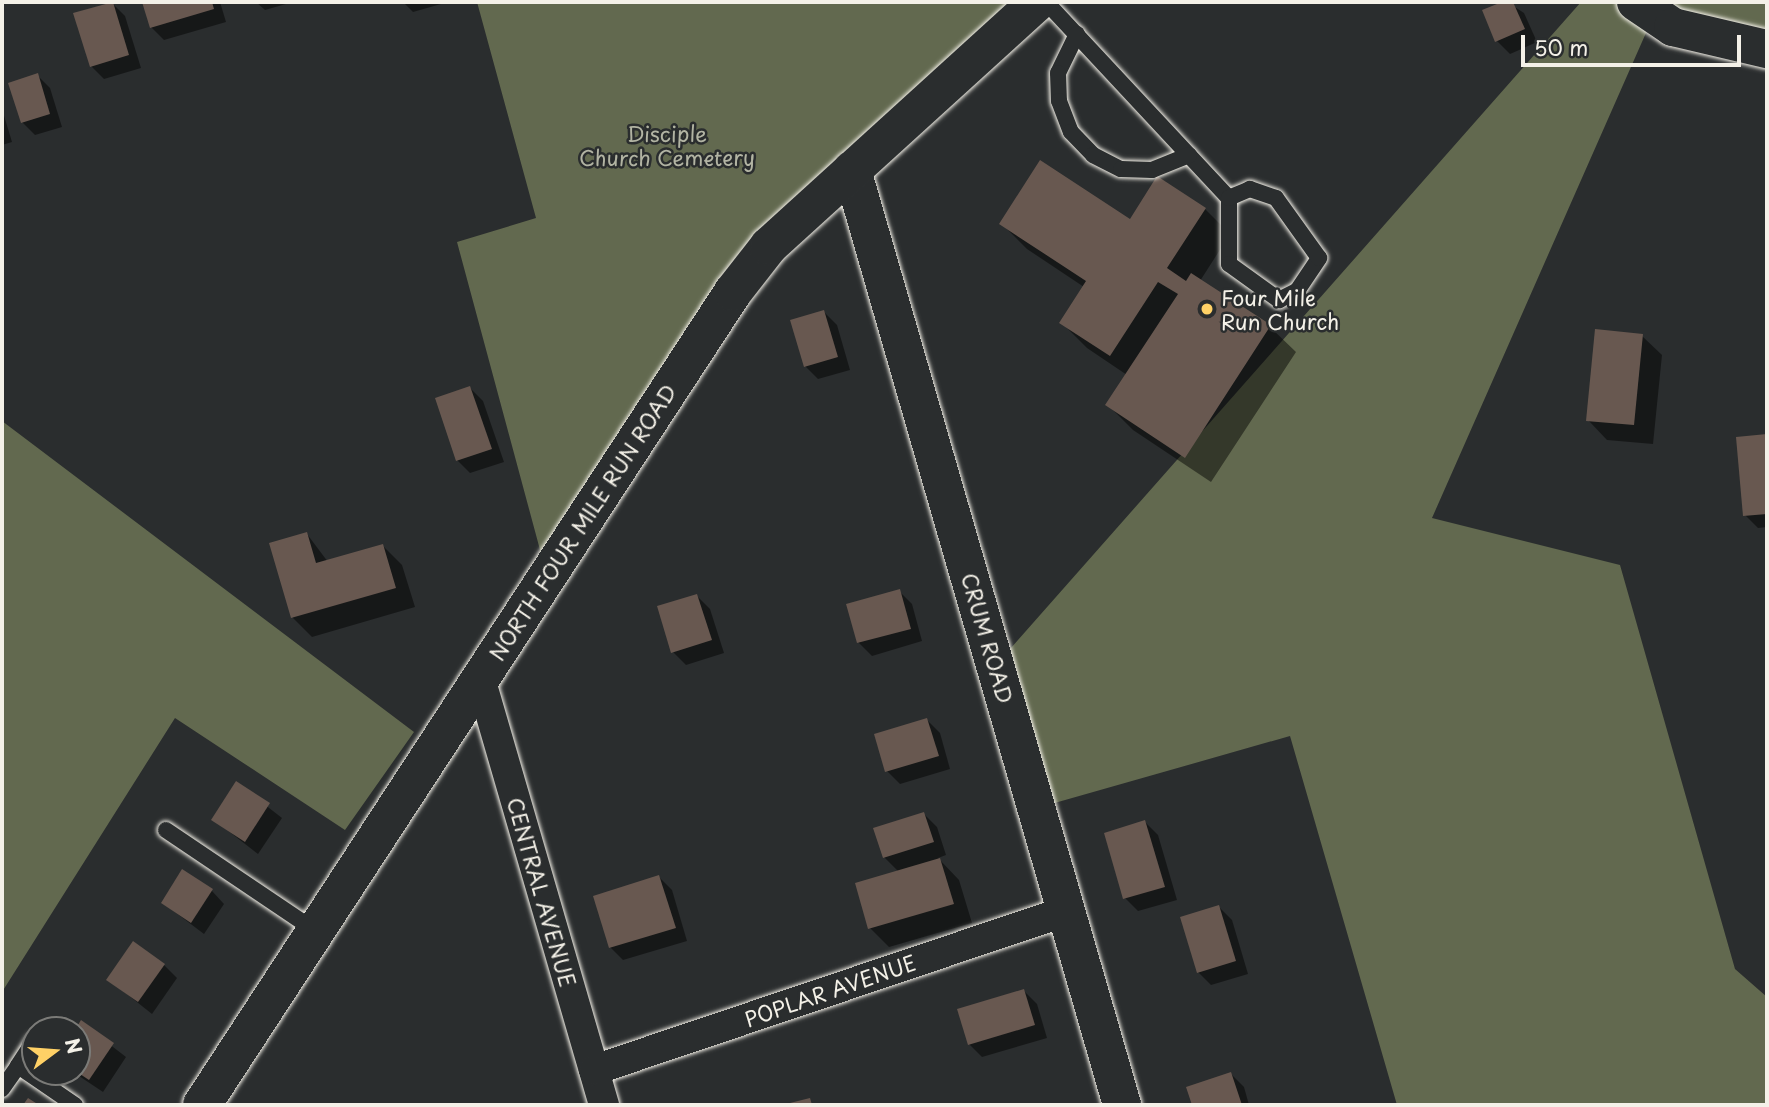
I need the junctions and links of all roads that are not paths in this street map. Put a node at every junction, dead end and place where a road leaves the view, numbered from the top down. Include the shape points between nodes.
1 (1037, 2) edge
2 (1046, 2) edge
3 (1636, 2) edge
4 (1077, 34) junction
5 (1767, 48) edge
6 (1189, 155) junction
7 (852, 170) junction
8 (1229, 198) junction
9 (480, 678) junction
10 (166, 830) dead end
11 (1066, 911) junction
12 (313, 929) junction
13 (21, 1061) edge
14 (18, 1066) junction
15 (594, 1070) junction
16 (2, 1089) edge
17 (75, 1105) edge
18 (202, 1105) edge
19 (604, 1105) edge
20 (1122, 1105) edge

1 - 7 street, NORTH FOUR MILE RUN ROAD
2 - 4 lane
3 - 5 street via 1673,27
4 - 6 lane
4 - 6 lane via 1058,73 1059,101 1071,132 1093,155 1121,169 1152,170
6 - 8 lane
7 - 9 street, NORTH FOUR MILE RUN ROAD via 769,246 733,292
7 - 11 street, CRUM ROAD
8 - 8 lane via 1229,264 1279,300 1297,290 1320,258 1276,198 1251,189
9 - 12 street, NORTH FOUR MILE RUN ROAD
9 - 15 street, CENTRAL AVENUE
10 - 12 lane
11 - 15 street, POPLAR AVENUE
11 - 20 street, CRUM ROAD
12 - 18 street, NORTH FOUR MILE RUN ROAD
13 - 14 lane
14 - 16 lane
14 - 17 lane
15 - 19 street, CENTRAL AVENUE

